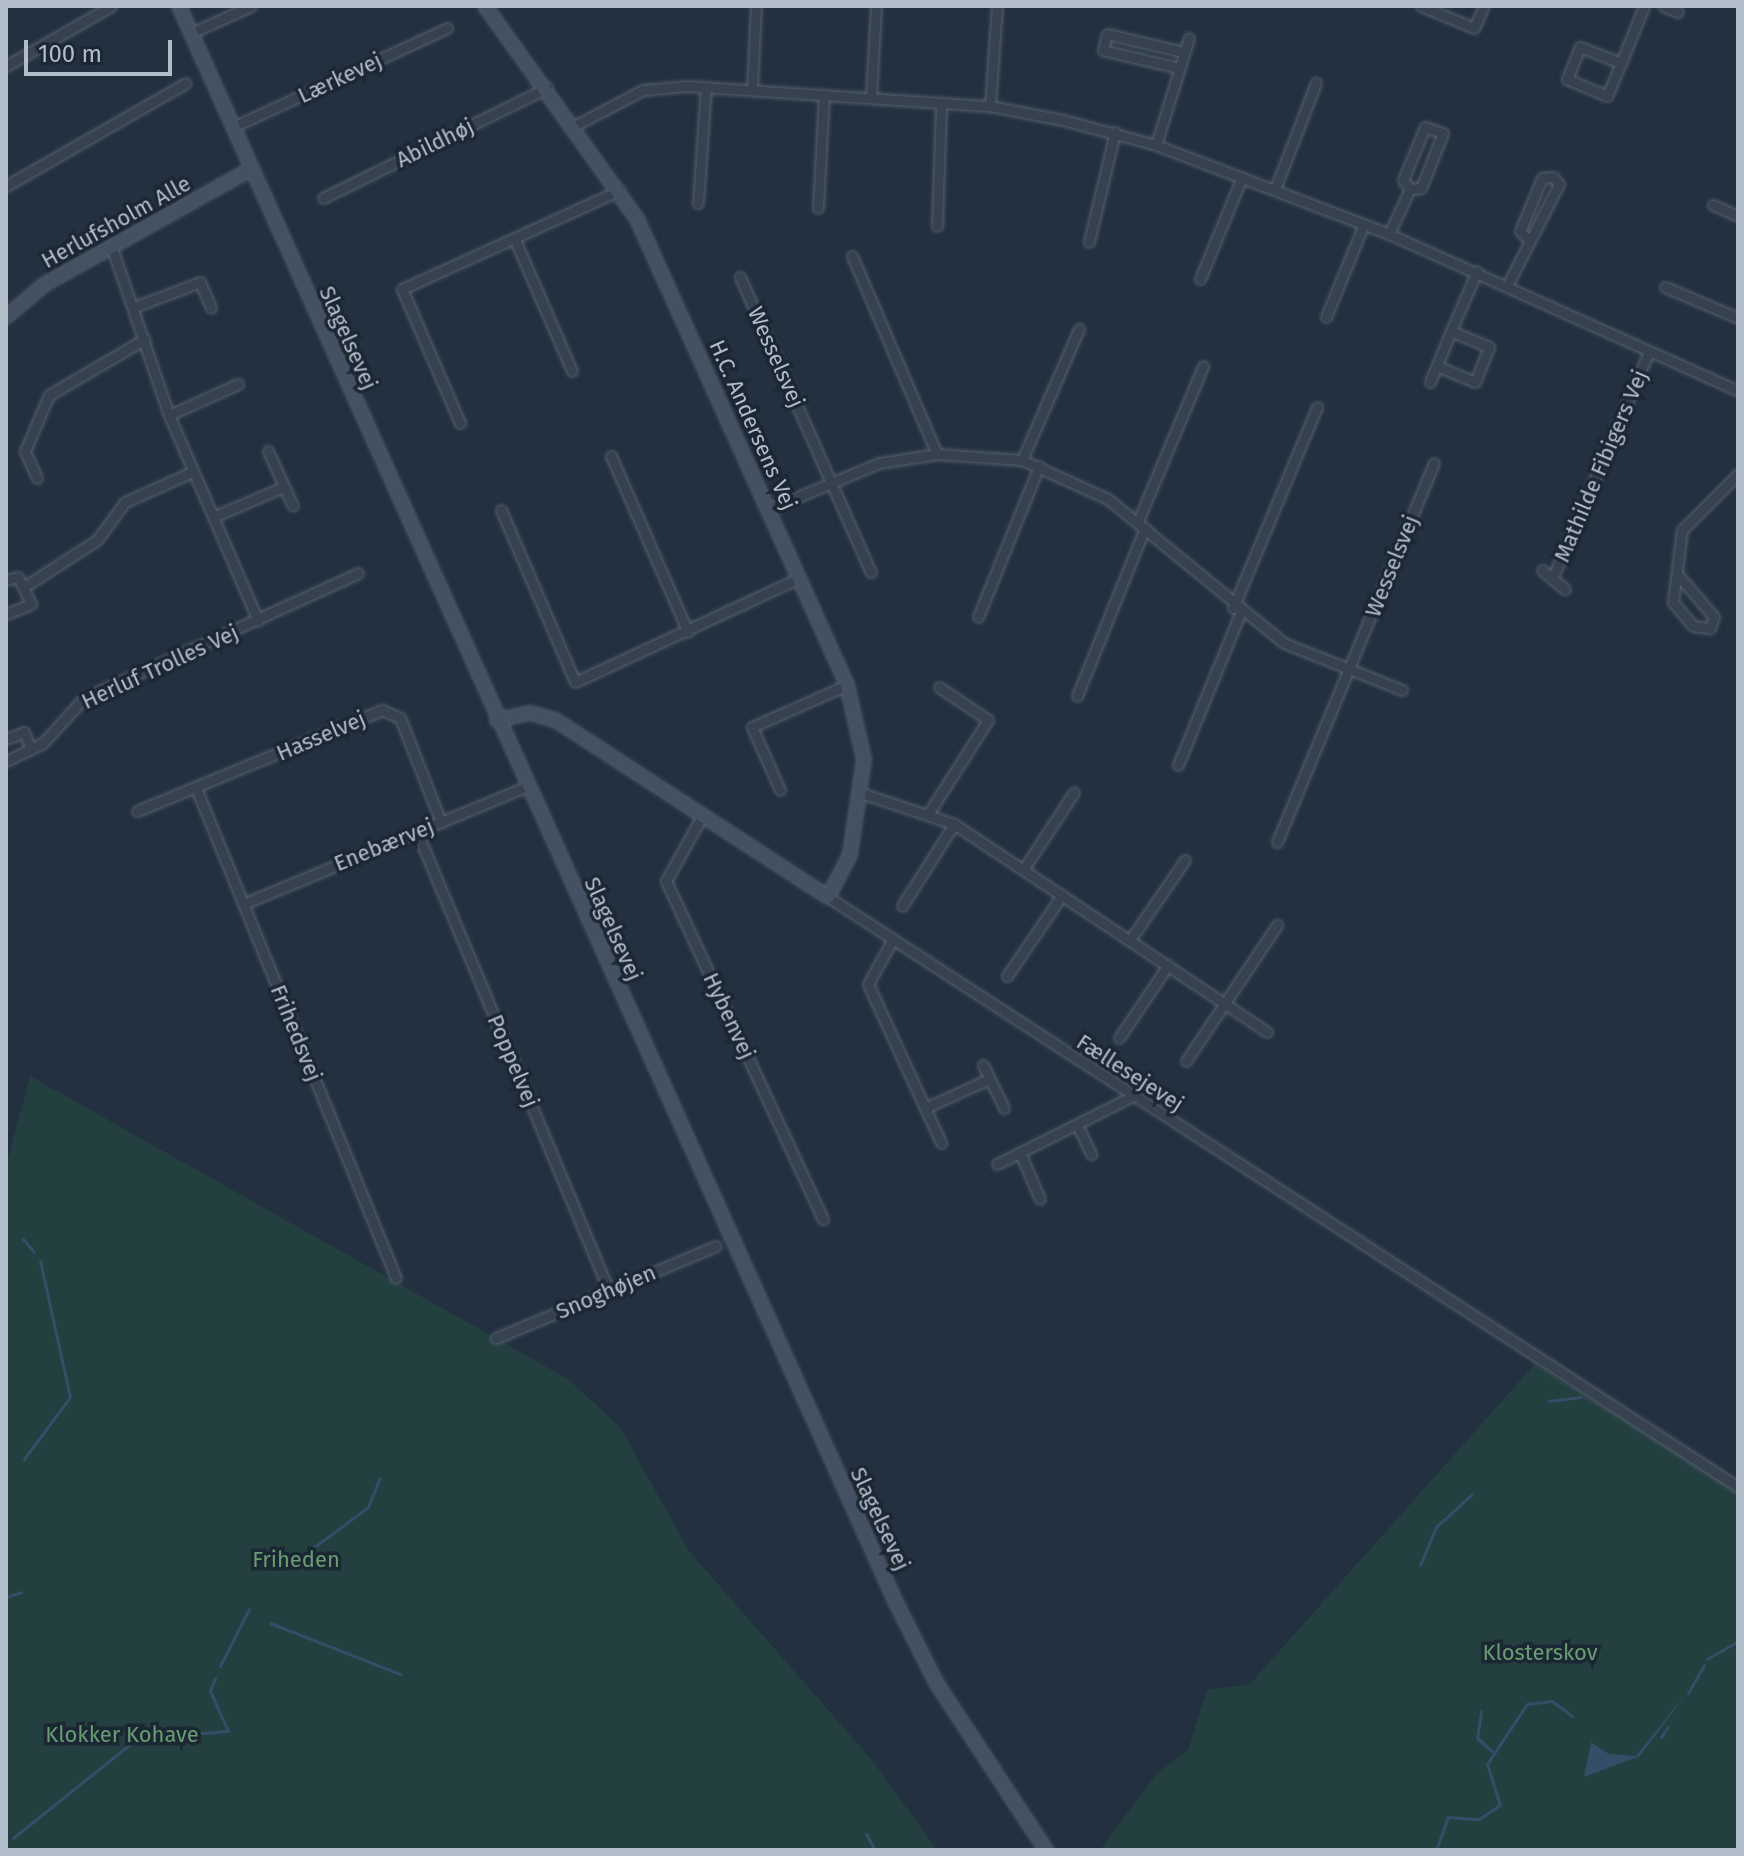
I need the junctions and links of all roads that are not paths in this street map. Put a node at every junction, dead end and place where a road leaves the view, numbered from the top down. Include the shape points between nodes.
1 (111, 6) edge
2 (179, 6) edge
3 (251, 6) edge
4 (485, 6) edge
5 (756, 6) edge
6 (876, 6) edge
7 (997, 6) edge
8 (1421, 6) edge
9 (1484, 6) edge
10 (1644, 6) edge
11 (1663, 6) edge
12 (1678, 12) dead end
13 (447, 28) dead end
14 (191, 33) junction
15 (1189, 38) dead end
16 (1184, 52) junction
17 (1621, 63) junction
18 (6, 66) edge
19 (1179, 68) junction
20 (186, 83) dead end
21 (1316, 83) dead end
22 (706, 87) junction
23 (547, 88) junction
24 (752, 90) junction
25 (824, 95) junction
26 (871, 98) junction
27 (941, 103) junction
28 (990, 106) junction
29 (576, 125) junction
30 (233, 127) junction
31 (1115, 132) junction
32 (1156, 145) junction
33 (251, 169) junction
34 (1242, 177) junction
35 (6, 186) edge
36 (1275, 189) junction
37 (1410, 189) junction
38 (620, 190) junction
39 (323, 198) dead end
40 (698, 203) dead end
41 (1713, 205) dead end
42 (818, 208) dead end
43 (1738, 216) edge
44 (1364, 224) junction
45 (937, 226) dead end
46 (1389, 234) junction
47 (1527, 238) junction
48 (515, 240) junction
49 (1089, 242) dead end
50 (111, 245) junction
51 (852, 256) dead end
52 (1477, 271) junction
53 (740, 277) dead end
54 (1200, 279) dead end
55 (1508, 284) junction
56 (1665, 287) dead end
57 (134, 307) junction
58 (211, 308) dead end
59 (6, 317) edge
60 (1326, 317) dead end
61 (1738, 318) edge
62 (1079, 329) dead end
63 (1451, 331) junction
64 (145, 339) junction
65 (1649, 352) junction
66 (1203, 366) dead end
67 (1437, 366) junction
68 (572, 371) dead end
69 (1430, 382) dead end
70 (238, 384) dead end
71 (1738, 391) edge
72 (1317, 407) dead end
73 (169, 415) junction
74 (460, 423) dead end
75 (268, 451) dead end
76 (937, 454) junction
77 (611, 456) dead end
78 (1022, 460) junction
79 (1434, 463) dead end
80 (1039, 466) junction
81 (192, 472) junction
82 (1738, 474) edge
83 (37, 478) dead end
84 (831, 481) junction
85 (283, 487) junction
86 (293, 506) dead end
87 (769, 509) junction
88 (501, 510) dead end
89 (213, 517) junction
90 (1142, 525) junction
91 (1542, 570) dead end
92 (871, 572) dead end
93 (358, 573) dead end
94 (1678, 575) junction
95 (799, 578) junction
96 (1552, 579) junction
97 (6, 580) edge
98 (24, 587) junction
99 (1565, 589) dead end
100 (1237, 611) junction
101 (6, 614) edge
102 (978, 617) dead end
103 (258, 621) junction
104 (688, 632) junction
105 (1349, 669) junction
106 (847, 685) junction
107 (939, 687) dead end
108 (1402, 690) dead end
109 (1077, 696) dead end
110 (497, 720) junction
111 (6, 739) edge
112 (31, 749) junction
113 (6, 761) edge
114 (1178, 765) dead end
115 (526, 787) junction
116 (196, 788) junction
117 (780, 790) dead end
118 (1074, 792) dead end
119 (864, 794) junction
120 (137, 811) dead end
121 (930, 811) junction
122 (702, 816) junction
123 (441, 822) junction
124 (954, 824) junction
125 (417, 832) junction
126 (1277, 842) dead end
127 (1185, 860) dead end
128 (1023, 870) junction
129 (1062, 895) junction
130 (828, 897) junction
131 (243, 904) junction
132 (902, 906) dead end
133 (1277, 925) dead end
134 (893, 939) junction
135 (1130, 940) junction
136 (1168, 965) junction
137 (1007, 976) dead end
138 (1225, 1003) junction
139 (1267, 1032) dead end
140 (1119, 1038) dead end
141 (1186, 1061) dead end
142 (983, 1065) dead end
143 (989, 1079) junction
144 (1131, 1097) junction
145 (925, 1108) junction
146 (1004, 1108) dead end
147 (1079, 1129) junction
148 (941, 1143) dead end
149 (1020, 1153) junction
150 (1091, 1154) dead end
151 (997, 1164) dead end
152 (1040, 1199) dead end
153 (823, 1219) dead end
154 (716, 1246) dead end
155 (396, 1278) dead end
156 (609, 1291) junction
157 (496, 1338) dead end
158 (1738, 1487) edge
159 (1046, 1850) edge

1 - 18 street
2 - 14 street, Slagelsevej
3 - 14 street
4 - 23 street, H.C. Andersens Vej
5 - 24 street
6 - 26 street
7 - 28 street
8 - 9 street via 1474,28
10 - 17 street
11 - 12 street
13 - 30 street, Lærkevej
14 - 30 street, Slagelsevej
15 - 16 street
16 - 19 street
16 - 19 street via 1107,34 1103,50
17 - 17 street via 1580,47 1567,79 1607,96
19 - 32 street
20 - 35 street
21 - 36 street
22 - 24 street
22 - 29 street via 643,90
22 - 40 street
23 - 29 street, H.C. Andersens Vej
23 - 39 street, Abildhøj
24 - 25 street
25 - 26 street
25 - 42 street
26 - 27 street
27 - 28 street
27 - 45 street
28 - 31 street
29 - 38 street, H.C. Andersens Vej
30 - 33 street, Slagelsevej
31 - 32 street
31 - 49 street
32 - 34 street
33 - 50 street, Herlufsholm Alle
33 - 110 street, Slagelsevej
34 - 36 street
34 - 54 street
36 - 44 street
37 - 37 street via 1403,180 1425,127 1443,133 1421,188
37 - 46 street
38 - 48 street
38 - 87 street, H.C. Andersens Vej
41 - 43 street
44 - 46 street
44 - 60 street
46 - 52 street
47 - 47 street via 1536,237 1559,184 1553,177 1542,178 1520,231
47 - 55 street
48 - 68 street
48 - 74 street via 402,289
50 - 57 street, Herluf Trolles Vej
50 - 59 street, Herlufsholm Alle
51 - 76 street
52 - 55 street
52 - 63 street
53 - 84 street, Wesselsvej
55 - 65 street
56 - 61 street
57 - 58 street via 200,282
57 - 64 street, Herluf Trolles Vej
62 - 78 street
63 - 67 street
63 - 67 street via 1489,347 1475,382
64 - 73 street, Herluf Trolles Vej
64 - 83 street via 49,395 25,451
65 - 71 street
65 - 96 street, Mathilde Fibigers Vej
66 - 90 street
67 - 69 street
70 - 73 street
72 - 100 street
73 - 81 street, Herluf Trolles Vej
75 - 85 street
76 - 78 street
76 - 84 street via 879,463
77 - 104 street
78 - 80 street
79 - 105 street, Wesselsvej
80 - 90 street
80 - 102 street
81 - 89 street, Herluf Trolles Vej
81 - 98 street via 125,502 97,540
82 - 94 street via 1689,518
84 - 87 street
84 - 92 street, Wesselsvej
85 - 86 street
85 - 89 street
87 - 95 street, H.C. Andersens Vej
88 - 104 street via 575,682
89 - 103 street, Herluf Trolles Vej
90 - 100 street
90 - 109 street
91 - 96 street, Mathilde Fibigers Vej
93 - 103 street, Herluf Trolles Vej
94 - 94 street via 1673,602 1680,615 1710,628 1714,617
95 - 104 street
95 - 106 street, H.C. Andersens Vej
96 - 99 street, Mathilde Fibigers Vej
97 - 98 street via 18,577
98 - 101 street via 31,604
100 - 105 street via 1284,643
100 - 114 street
103 - 112 street, Herluf Trolles Vej via 84,698
105 - 108 street
105 - 126 street, Wesselsvej
106 - 117 street via 752,727
106 - 119 street, H.C. Andersens Vej via 859,724
107 - 121 street via 988,720
110 - 115 street, Slagelsevej
110 - 122 street, Fællesejevej via 530,713 555,720
111 - 112 street via 24,732
112 - 113 street, Herluf Trolles Vej
115 - 123 street, Enebærvej
115 - 159 street, Slagelsevej via 897,1605 937,1684
116 - 120 street, Hasselvej
116 - 123 street, Hasselvej via 382,710 400,718
116 - 131 street, Frihedsvej
118 - 128 street
119 - 121 street
119 - 130 street, H.C. Andersens Vej via 850,855
121 - 124 street
122 - 130 street, Fællesejevej
122 - 153 street, Hybenvej via 666,881
123 - 125 street, Enebærvej
124 - 128 street
124 - 132 street
125 - 131 street, Enebærvej
125 - 156 street, Poppelvej
127 - 135 street
128 - 129 street
129 - 135 street
129 - 137 street
130 - 134 street, Fællesejevej
131 - 155 street, Frihedsvej
133 - 138 street
134 - 144 street, Fællesejevej
134 - 145 street via 868,984
135 - 136 street
136 - 138 street
136 - 140 street
138 - 139 street
138 - 141 street
142 - 143 street
143 - 145 street
143 - 146 street
144 - 147 street
144 - 158 street, Fællesejevej
145 - 148 street
147 - 149 street
147 - 150 street
149 - 151 street
149 - 152 street
154 - 156 street, Snoghøjen
156 - 157 street, Snoghøjen

